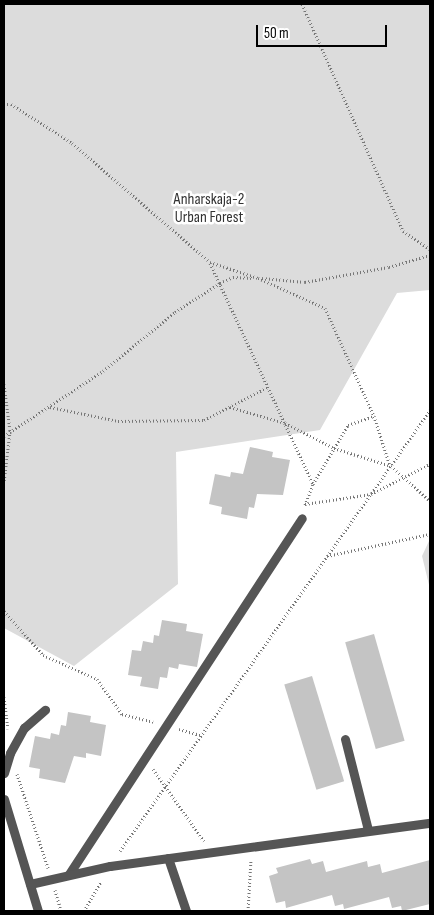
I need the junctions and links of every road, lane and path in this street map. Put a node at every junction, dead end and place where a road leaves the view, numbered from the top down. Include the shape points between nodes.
1 (302, 4) edge
2 (4, 104) edge
3 (430, 249) edge
4 (430, 255) edge
5 (210, 262) junction
6 (258, 278) junction
7 (220, 284) junction
8 (4, 384) edge
9 (268, 387) junction
10 (50, 406) junction
11 (229, 407) junction
12 (430, 410) edge
13 (374, 416) junction
14 (285, 423) junction
15 (10, 430) junction
16 (4, 436) edge
17 (334, 448) junction
18 (430, 464) edge
19 (391, 466) junction
20 (405, 476) junction
21 (4, 483) edge
22 (313, 484) junction
23 (371, 494) junction
24 (430, 501) edge
25 (306, 504) junction
26 (302, 518) joint
27 (430, 534) edge
28 (326, 556) junction
29 (4, 611) edge
30 (4, 697) edge
31 (45, 710) dead end
32 (166, 726) junction
33 (200, 735) junction
34 (345, 739) dead end
35 (10, 753) junction
36 (146, 758) junction
37 (4, 773) edge
38 (165, 785) junction
39 (4, 800) edge
40 (430, 823) edge
41 (368, 830) junction
42 (252, 846) junction
43 (212, 852) junction
44 (168, 858) junction
45 (110, 866) junction
46 (69, 874) junction
47 (51, 877) junction
48 (30, 884) junction
49 (38, 911) edge
50 (61, 911) edge
51 (84, 911) edge
52 (186, 911) edge
53 (248, 911) edge

1 - 3 path via 403,231
2 - 5 path via 11,104 72,143
4 - 6 path via 389,267 305,282
5 - 6 path
5 - 7 path
6 - 7 path via 233,277
6 - 13 path via 325,308
7 - 9 path
7 - 10 path via 175,312 103,371
8 - 15 path
9 - 11 path
9 - 14 path
10 - 11 path via 118,421 167,423 204,420
10 - 15 path
11 - 14 path
12 - 19 path
13 - 17 path via 348,425
13 - 19 path
14 - 17 path
14 - 22 path
15 - 16 path
15 - 21 path
17 - 19 path
17 - 22 path
18 - 20 path
19 - 20 path
19 - 23 path
20 - 23 path
20 - 24 path
22 - 25 path
23 - 25 path
23 - 28 path
25 - 26 path
26 - 32 lane
27 - 28 path
28 - 33 path
29 - 32 path via 43,655 97,679 122,714
30 - 35 path
31 - 35 lane via 24,728
32 - 33 path
32 - 36 lane
33 - 38 path
34 - 41 lane
35 - 37 lane
35 - 47 path
36 - 38 path
36 - 46 lane
38 - 43 path
38 - 45 path
39 - 48 lane
40 - 41 lane
41 - 42 lane
42 - 43 lane
42 - 53 path
43 - 44 lane
44 - 45 lane
44 - 52 lane
45 - 46 lane
45 - 51 path
46 - 47 lane
47 - 48 lane
47 - 50 path
48 - 49 lane

